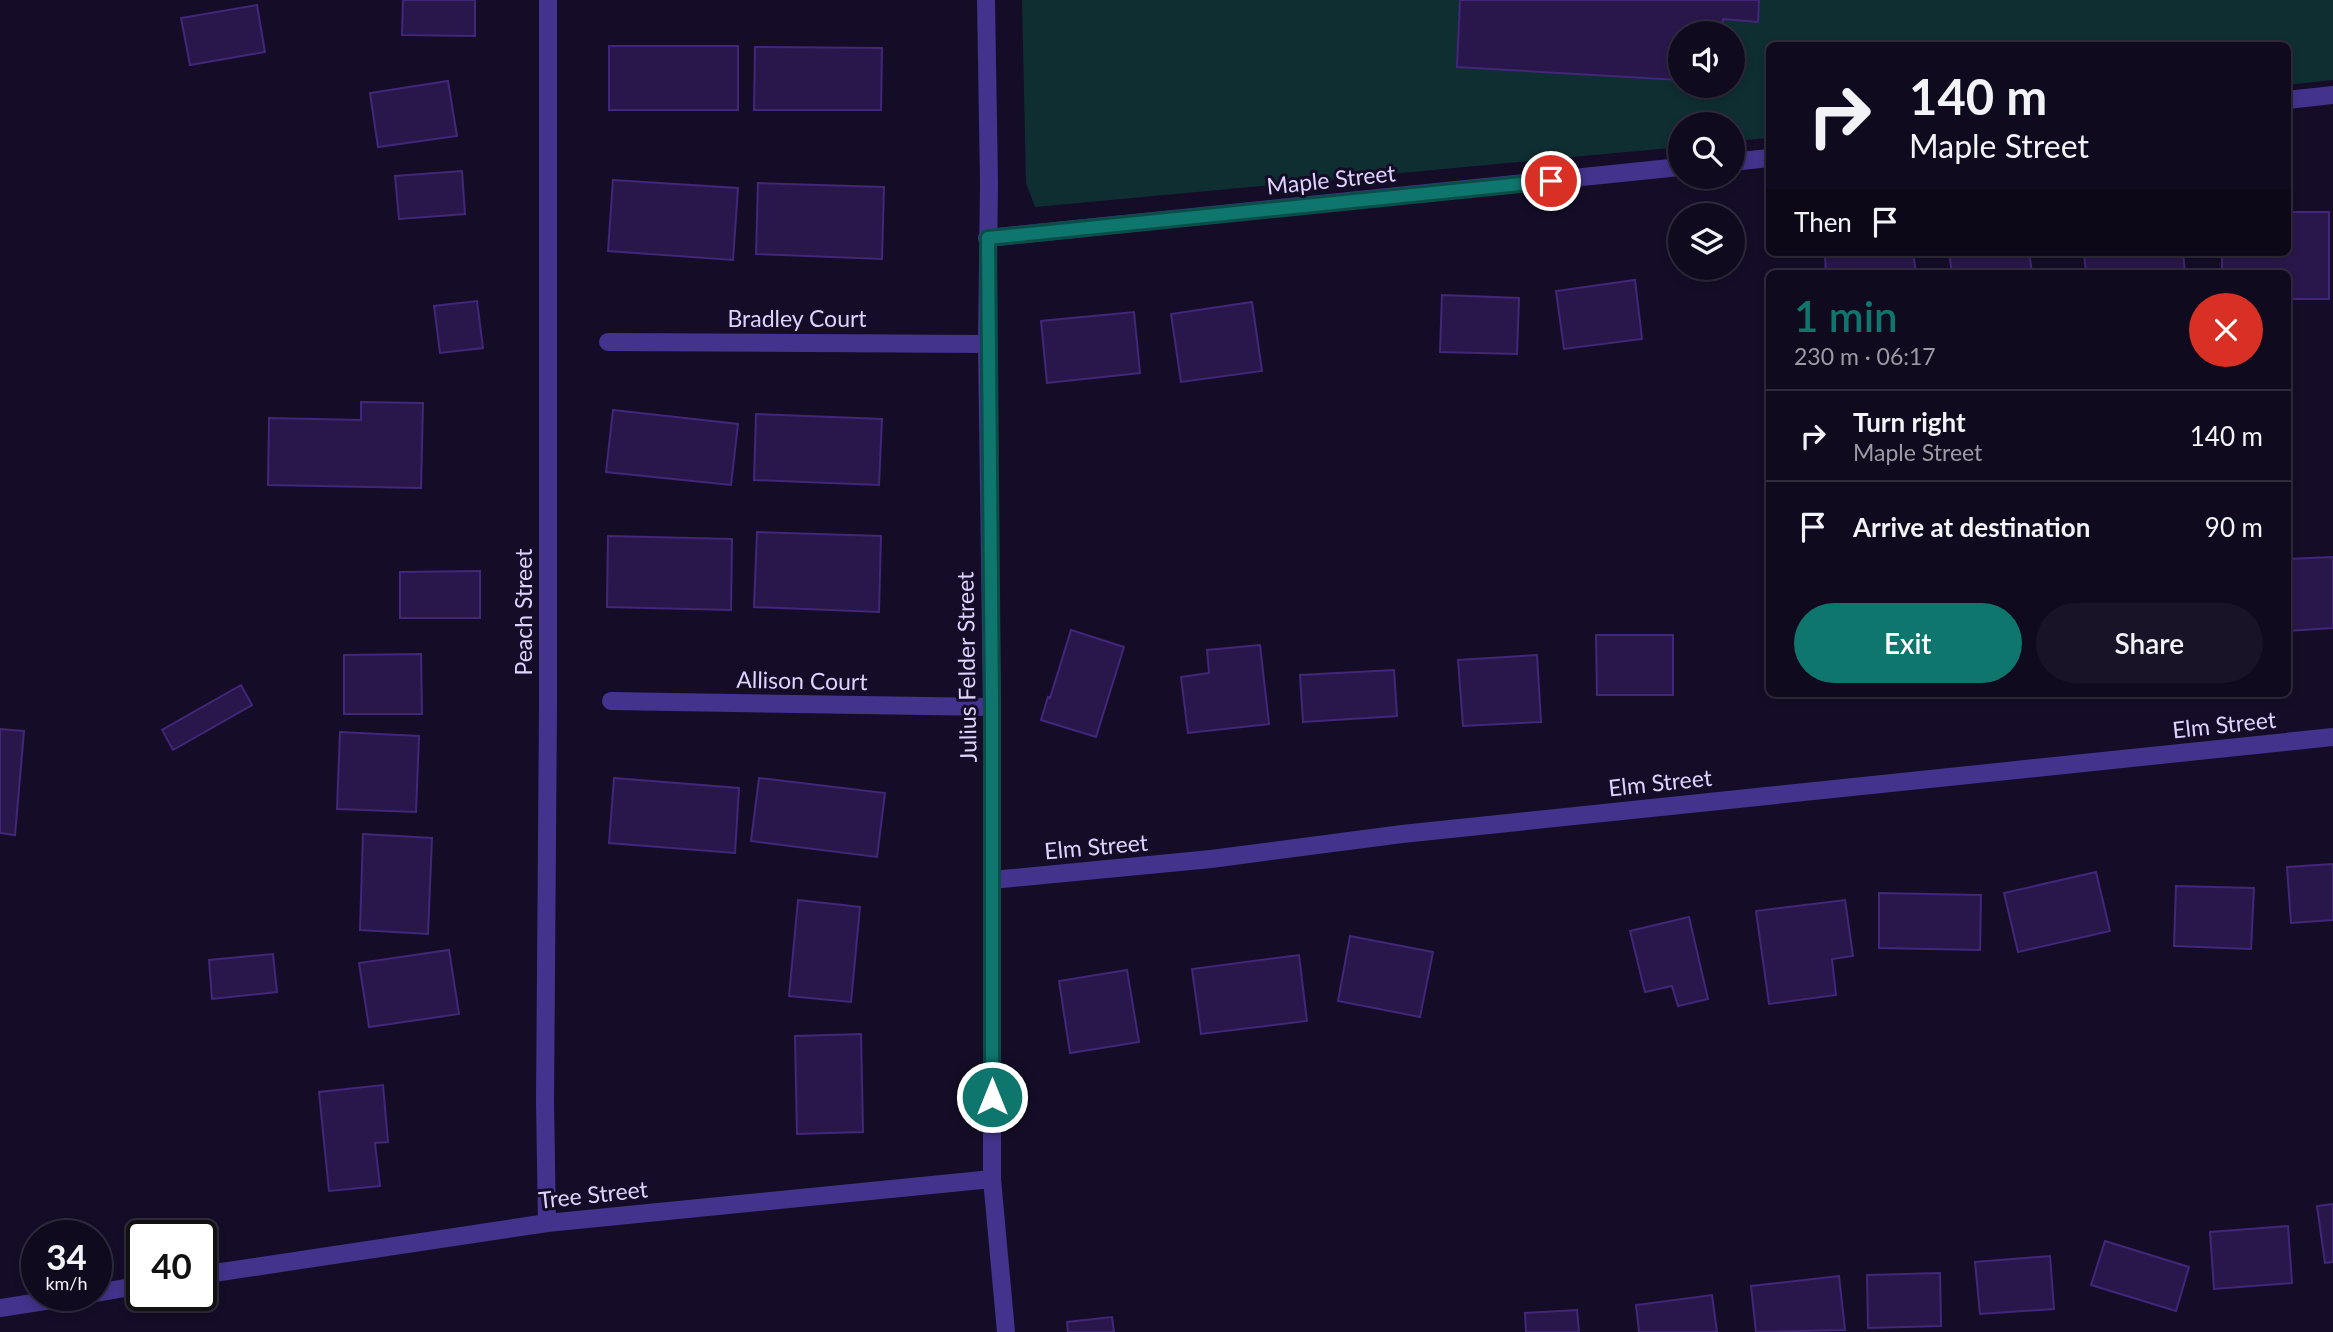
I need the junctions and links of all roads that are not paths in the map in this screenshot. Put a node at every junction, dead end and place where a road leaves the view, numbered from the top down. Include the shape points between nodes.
1 (548, 0) edge
2 (986, 0) edge
3 (2333, 95) edge
4 (2291, 100) edge
5 (1766, 158) edge
6 (1745, 161) edge
7 (1668, 168) edge
8 (988, 238) junction
9 (608, 342) dead end
10 (987, 344) junction
11 (611, 701) dead end
12 (992, 707) junction
13 (2333, 737) edge
14 (992, 880) junction
15 (992, 1179) junction
16 (547, 1223) junction
17 (217, 1273) edge
18 (21, 1305) edge
19 (0, 1308) edge
20 (1006, 1332) edge

1 - 16 street, Peach Street
2 - 8 street, Julius Felder Street
3 - 4 street
5 - 6 street
7 - 8 street, Maple Street
8 - 10 street, Julius Felder Street
9 - 10 street, Bradley Court
10 - 12 street, Julius Felder Street
11 - 12 street, Allison Court
12 - 14 street, Julius Felder Street
13 - 14 street, Elm Street
14 - 15 street, Julius Felder Street
15 - 16 street, Tree Street
15 - 20 street, Julius Felder Street
16 - 17 street, Tree Street
18 - 19 street

